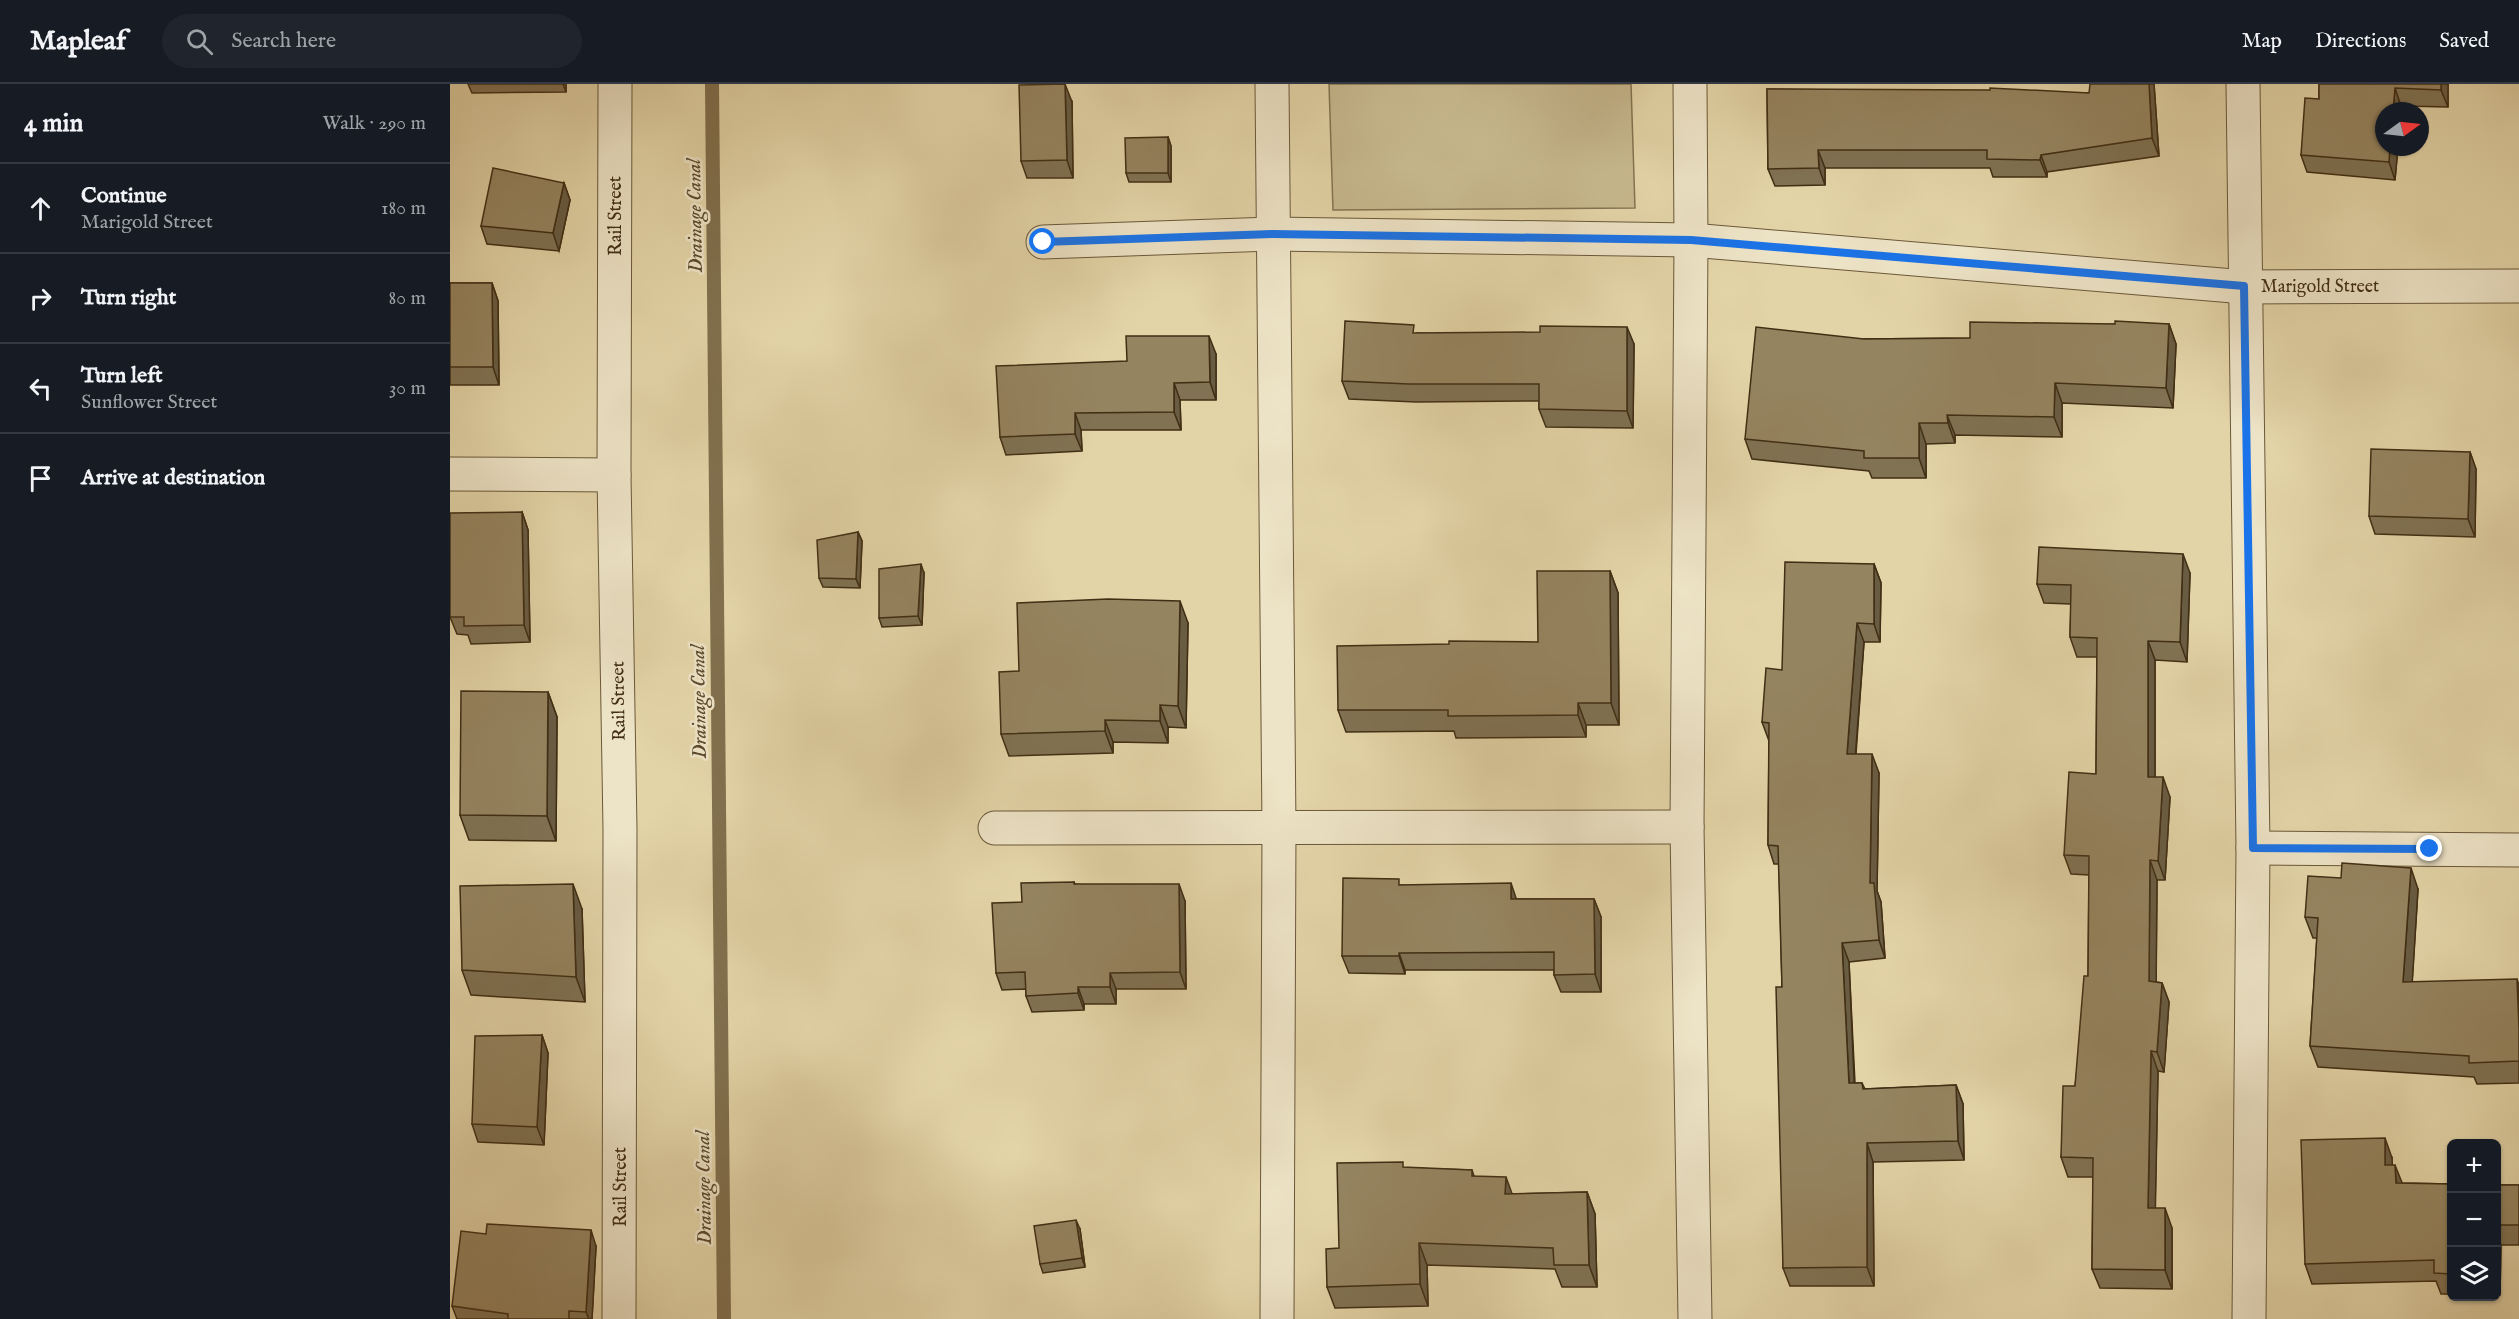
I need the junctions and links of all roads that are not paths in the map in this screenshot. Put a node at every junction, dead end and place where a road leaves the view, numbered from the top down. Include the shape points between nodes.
1 (615, 84) edge
2 (1272, 84) edge
3 (1690, 84) edge
4 (2243, 84) edge
5 (1272, 234) junction
6 (1691, 240) junction
7 (1043, 242) dead end
8 (2244, 286) junction
9 (2519, 286) edge
10 (450, 474) edge
11 (614, 476) junction
12 (1687, 827) junction
13 (995, 828) dead end
14 (1279, 828) junction
15 (2253, 848) junction
16 (2519, 850) edge
17 (619, 1319) edge
18 (1277, 1319) edge
19 (1695, 1319) edge
20 (2249, 1319) edge

1 - 11 street, Rail Street
2 - 5 street
3 - 6 street
4 - 8 street
5 - 6 street, Marigold Street
5 - 7 street, Marigold Street
5 - 14 street
6 - 8 street, Marigold Street
6 - 12 street
8 - 9 street, Marigold Street
8 - 15 street
10 - 11 street
11 - 17 street, Rail Street via 620,830
12 - 14 street
12 - 19 street
13 - 14 street
14 - 18 street
15 - 16 street
15 - 20 street

